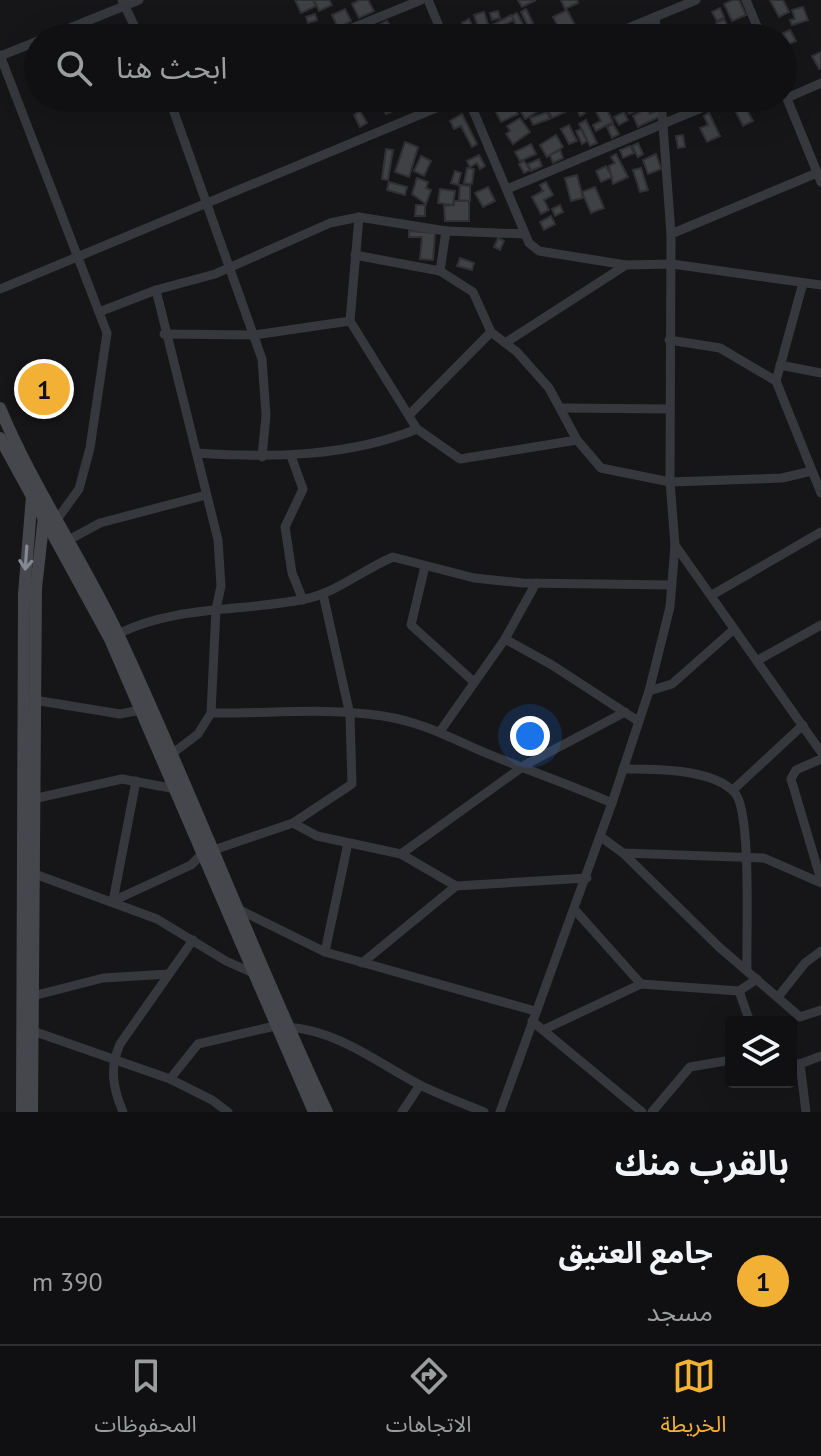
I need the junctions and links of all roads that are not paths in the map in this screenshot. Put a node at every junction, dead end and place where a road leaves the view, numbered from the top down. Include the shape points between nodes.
1 (139, 0) edge
2 (421, 0) edge
3 (428, 0) edge
4 (696, 0) edge
5 (746, 0) edge
6 (124, 3) edge
7 (655, 17) junction
8 (77, 24) edge
9 (134, 24) edge
10 (362, 24) edge
11 (438, 24) edge
12 (638, 24) edge
13 (656, 24) edge
14 (756, 24) edge
15 (24, 47) edge
16 (0, 56) edge
17 (821, 83) edge
18 (797, 90) edge
19 (175, 112) edge
20 (427, 112) edge
21 (474, 112) edge
22 (662, 112) edge
23 (693, 112) edge
24 (793, 112) edge
25 (663, 125) junction
26 (819, 178) edge
27 (507, 189) junction
28 (209, 203) junction
29 (359, 217) junction
30 (446, 231) junction
31 (525, 234) junction
32 (671, 234) junction
33 (355, 255) junction
34 (80, 258) junction
35 (672, 264) junction
36 (626, 265) junction
37 (231, 267) junction
38 (440, 271) junction
39 (803, 283) junction
40 (821, 285) edge
41 (0, 289) edge
42 (156, 290) junction
43 (99, 312) junction
44 (350, 321) junction
45 (491, 332) junction
46 (164, 334) junction
47 (254, 335) junction
48 (669, 340) junction
49 (505, 343) junction
50 (780, 365) junction
51 (821, 373) edge
52 (776, 381) junction
53 (0, 408) edge
54 (563, 408) junction
55 (670, 409) junction
56 (409, 415) junction
57 (417, 429) junction
58 (0, 438) edge
59 (577, 440) junction
60 (197, 453) junction
61 (291, 456) junction
62 (262, 457) junction
63 (812, 471) junction
64 (34, 481) junction
65 (670, 482) junction
66 (821, 493) edge
67 (206, 495) junction
68 (32, 498) junction
69 (47, 500) junction
70 (44, 515) junction
71 (54, 524) junction
72 (821, 532) edge
73 (66, 542) junction
74 (675, 545) junction
75 (39, 557) junction
76 (425, 566) junction
77 (536, 583) junction
78 (672, 585) junction
79 (323, 594) junction
80 (712, 595) junction
81 (303, 600) junction
82 (216, 609) junction
83 (821, 625) edge
84 (733, 630) junction
85 (118, 634) junction
86 (505, 639) junction
87 (758, 660) junction
88 (474, 682) junction
89 (649, 691) junction
90 (34, 700) junction
91 (141, 710) junction
92 (625, 712) junction
93 (211, 713) junction
94 (350, 715) junction
95 (638, 721) junction
96 (803, 725) junction
97 (441, 730) junction
98 (821, 752) edge
99 (173, 753) junction
100 (821, 759) edge
101 (525, 765) junction
102 (623, 769) junction
103 (136, 781) junction
104 (176, 789) junction
105 (733, 790) junction
106 (33, 799) junction
107 (612, 803) junction
108 (293, 823) junction
109 (601, 837) junction
110 (348, 843) junction
111 (208, 851) junction
112 (623, 853) junction
113 (401, 854) junction
114 (746, 858) junction
115 (32, 873) junction
116 (587, 878) junction
117 (821, 881) edge
118 (456, 886) junction
119 (113, 901) junction
120 (238, 909) junction
121 (575, 910) junction
122 (193, 940) junction
123 (821, 951) edge
124 (325, 952) junction
125 (362, 963) junction
126 (747, 969) junction
127 (253, 973) junction
128 (169, 974) junction
129 (757, 979) junction
130 (641, 984) junction
131 (739, 991) junction
132 (33, 996) junction
133 (778, 997) junction
134 (821, 1010) edge
135 (534, 1016) junction
136 (748, 1016) edge
137 (792, 1016) edge
138 (797, 1019) edge
139 (281, 1026) junction
140 (543, 1030) junction
141 (33, 1031) junction
142 (821, 1056) edge
143 (113, 1060) junction
144 (725, 1061) edge
145 (797, 1063) edge
146 (797, 1068) edge
147 (170, 1079) junction
148 (420, 1085) junction
149 (22, 1112) edge
150 (32, 1112) edge
151 (123, 1112) edge
152 (228, 1112) edge
153 (314, 1112) edge
154 (327, 1112) edge
155 (402, 1112) edge
156 (484, 1112) edge
157 (500, 1112) edge
158 (642, 1112) edge
159 (652, 1112) edge
160 (806, 1112) edge

1 - 6 street
2 - 10 street
3 - 11 street
4 - 7 street
5 - 14 street
6 - 8 street
6 - 9 street
7 - 12 street
7 - 13 street
15 - 16 street
16 - 34 street
17 - 18 street
19 - 28 street
20 - 28 street
21 - 27 street
22 - 25 street
23 - 25 street
24 - 26 street
25 - 27 street
25 - 32 street
26 - 32 street
27 - 31 street
28 - 34 street
28 - 37 street
29 - 30 street
29 - 33 street
29 - 37 street via 330,223
30 - 31 street
30 - 38 street
31 - 36 street via 539,251
32 - 35 street
33 - 38 street
33 - 44 street
34 - 41 street
34 - 43 street
35 - 36 street
35 - 39 street
35 - 48 street
36 - 49 street
37 - 42 street
37 - 47 street
38 - 45 street via 473,292
39 - 40 street
39 - 50 street
42 - 43 street
42 - 46 street
43 - 71 street via 108,340 90,448 74,501
44 - 47 street
44 - 56 street
45 - 49 street
45 - 56 street
46 - 47 street
46 - 60 street
47 - 62 street via 264,384
48 - 52 street via 720,348
48 - 55 street
49 - 54 street via 534,369
50 - 51 street
50 - 52 street
52 - 63 street
53 - 64 main road
54 - 55 street
54 - 59 street
55 - 65 street
56 - 57 street
57 - 59 street via 460,459
57 - 61 street
58 - 68 main road
59 - 65 street via 608,471
60 - 62 street
60 - 67 street
61 - 62 street
61 - 81 street via 303,489 285,527 292,573
63 - 65 street via 788,477
63 - 66 street
64 - 68 main road
64 - 69 main road
65 - 74 street
67 - 73 street via 100,523
67 - 82 street via 218,540 221,586
68 - 70 main road
68 -> 149 main road via 24,594
69 - 70 main road
69 - 71 main road
70 - 71 main road
70 - 75 main road
71 - 73 main road
72 - 80 street
73 - 75 main road
73 - 85 main road
73 - 91 main road
74 - 78 street
74 - 80 street
75 - 90 main road
76 - 77 street via 474,578
76 - 79 street via 393,557
76 - 88 street via 411,625
77 - 78 street
77 - 86 street
78 - 89 street
79 - 81 street
79 - 94 street
80 - 84 street
81 - 82 street
82 - 85 street via 141,624
82 - 93 street
83 - 87 street
84 - 87 street
84 - 89 street via 672,684
85 - 99 main road
86 - 88 street
86 - 92 street
87 - 96 street
88 - 97 street
89 - 95 street
90 - 91 street via 120,714
90 - 106 main road
91 - 104 main road
92 - 95 street
92 - 101 street
93 - 94 street via 305,710
93 - 99 street via 198,734
94 - 97 street
94 - 108 street via 352,784
95 - 102 street
96 - 98 street
96 - 105 street
97 - 101 street
99 - 111 main road
100 - 117 street via 796,770 791,779
101 - 107 street
101 - 113 street
102 - 105 street via 685,772
102 - 107 street
103 - 104 street
103 - 106 street via 122,779
103 - 119 street
104 - 111 main road
105 - 114 street via 742,809
106 - 115 main road
107 - 109 street
108 - 110 street via 317,836
108 - 111 street
109 - 112 street
109 - 116 street
110 - 113 street
110 - 124 street
111 - 119 street via 191,865
111 - 120 main road
111 - 127 main road
112 - 114 street
112 - 126 street
113 - 118 street
114 - 117 street via 764,858
114 - 126 street
115 - 119 street
115 - 132 main road
116 - 118 street
116 - 121 street
118 - 125 street
119 - 122 street
120 - 124 street
120 - 139 main road
121 - 130 street
121 - 135 street
122 - 127 street
122 - 128 street
123 - 133 street
124 - 125 street
125 - 135 street
126 - 129 street
127 - 139 main road
128 - 132 street via 103,978
128 - 143 street
129 - 131 street
129 - 133 street
130 - 131 street
130 - 140 street
131 - 136 street
132 - 141 main road
133 - 137 street
134 - 138 street
135 - 140 street
135 - 157 street
139 - 147 street via 198,1044
139 - 148 street via 322,1033
139 - 153 main road
139 - 154 main road
140 - 158 street
141 - 143 street
141 - 150 main road
142 - 145 street
143 - 147 street
143 - 151 street via 114,1089
144 - 159 street via 690,1067
146 - 160 street
147 - 152 street
148 - 155 street
148 - 156 street

